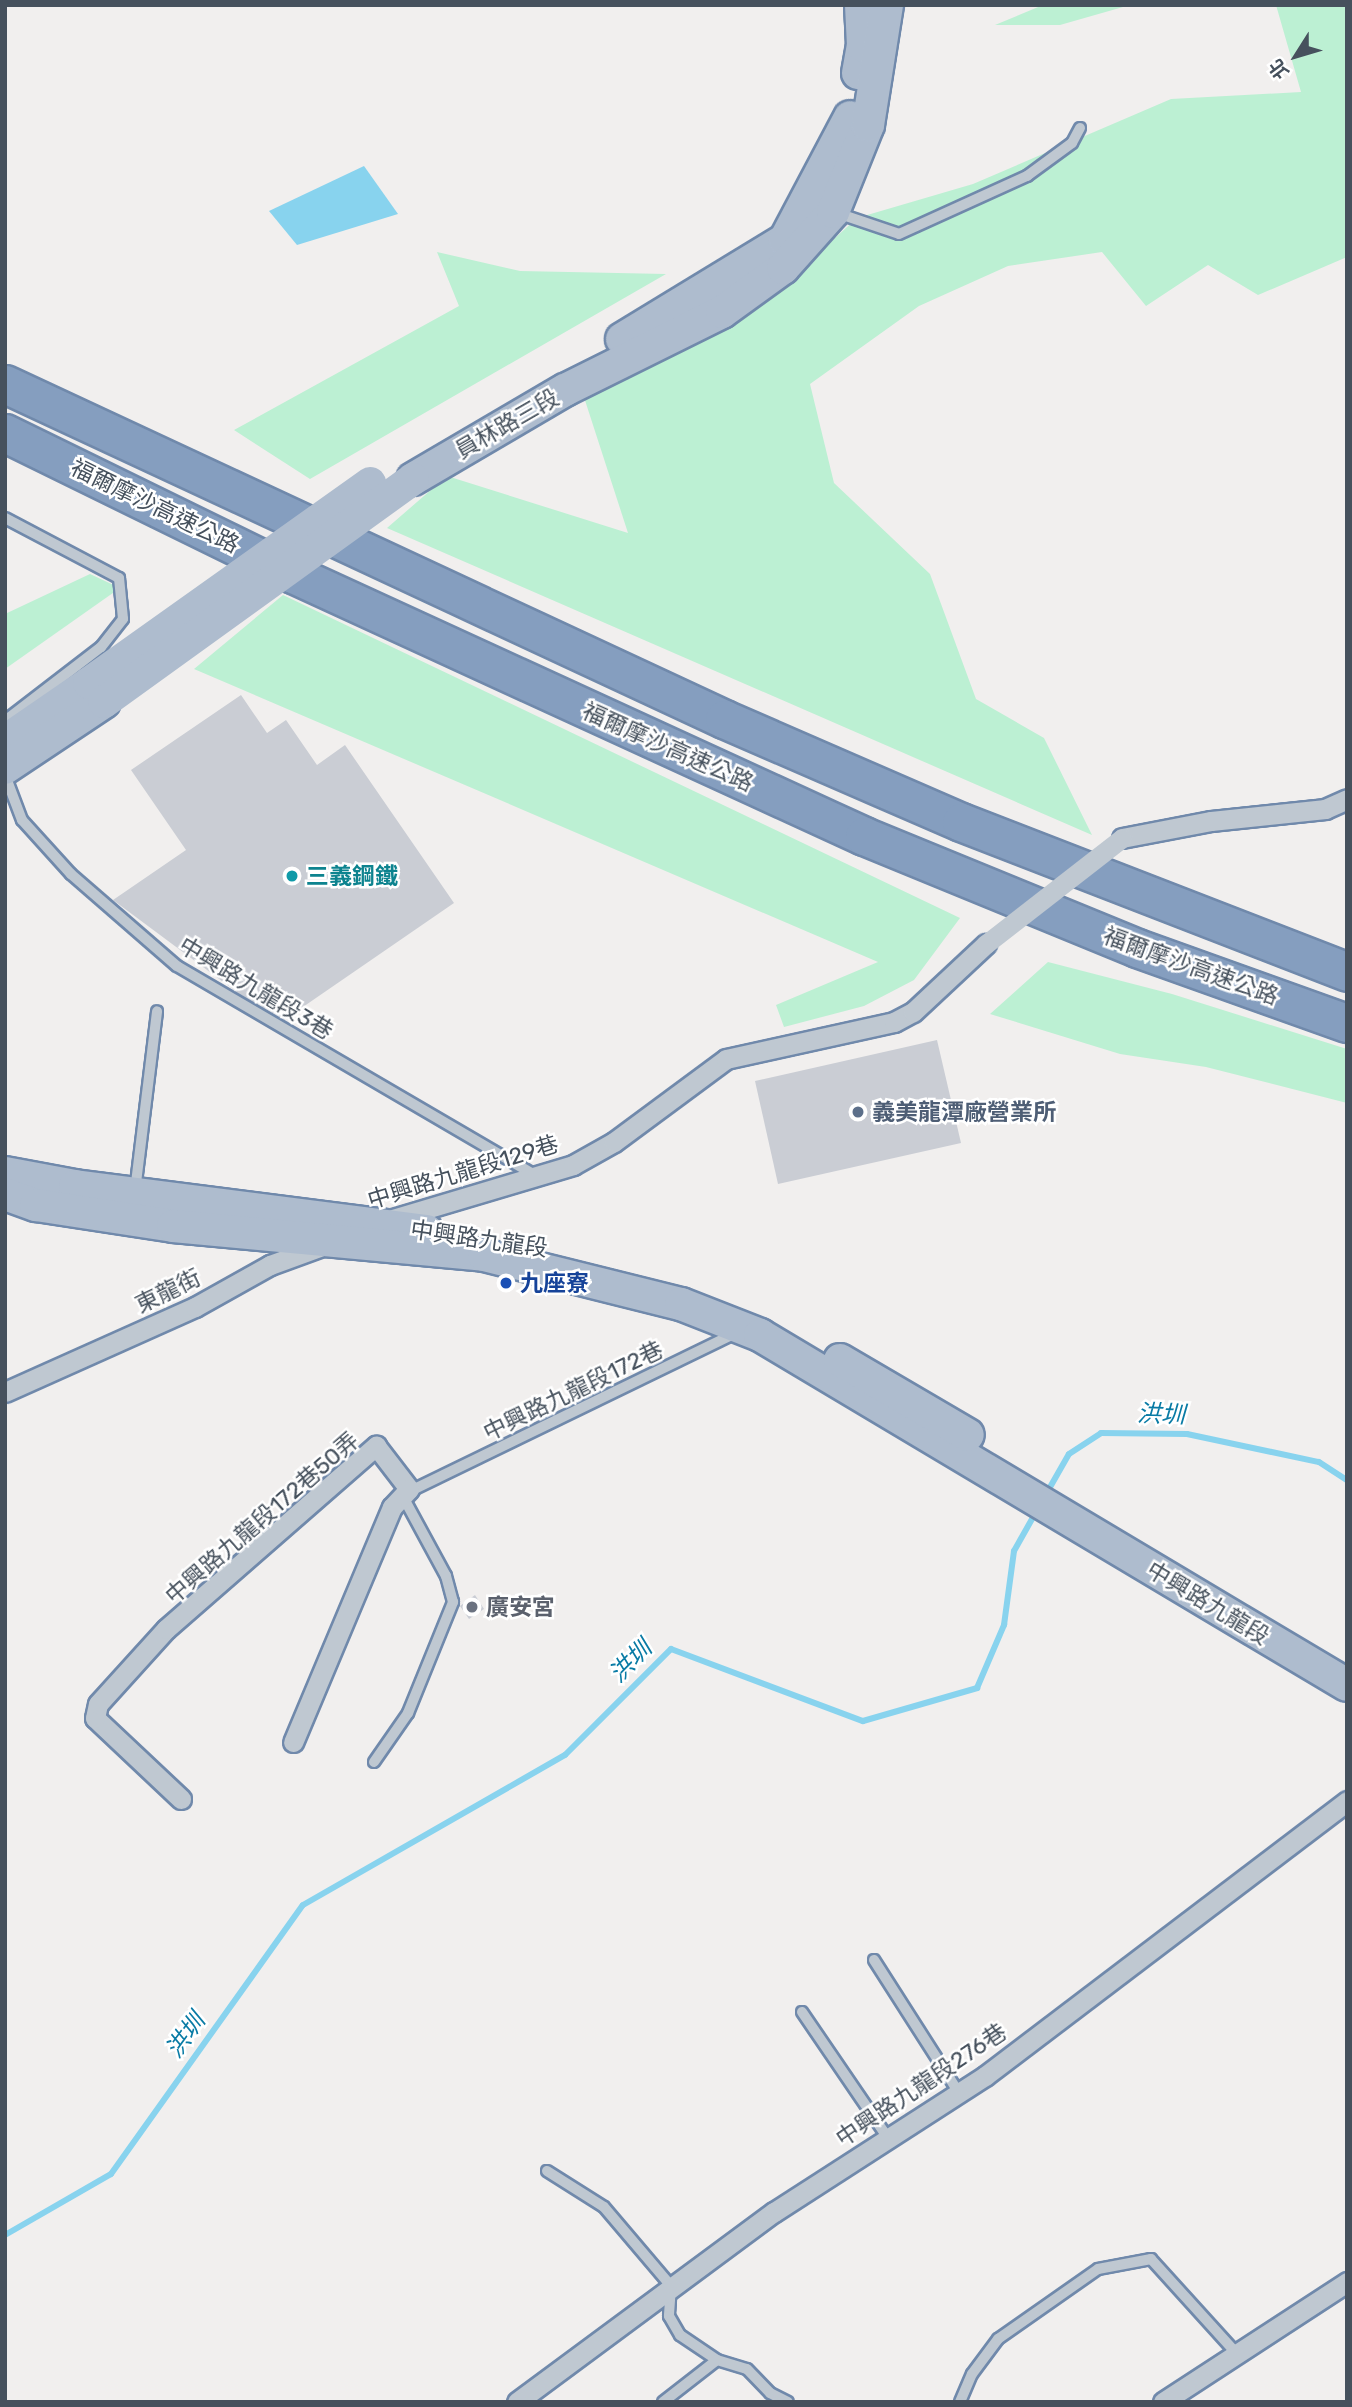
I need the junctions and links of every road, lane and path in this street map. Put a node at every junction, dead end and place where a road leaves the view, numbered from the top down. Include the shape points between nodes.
1 (862, 5) edge
2 (887, 5) edge
3 (1080, 128) dead end
4 (833, 212) junction
5 (5, 384) edge
6 (5, 433) edge
7 (404, 473) junction
8 (5, 518) edge
9 (97, 692) junction
10 (5, 721) edge
11 (5, 741) edge
12 (5, 768) edge
13 (5, 775) edge
14 (1347, 799) edge
15 (1347, 972) edge
16 (157, 1011) dead end
17 (1347, 1023) edge
18 (5, 1173) edge
19 (538, 1177) junction
20 (5, 1194) edge
21 (134, 1194) junction
22 (351, 1234) junction
23 (752, 1324) junction
24 (5, 1392) edge
25 (402, 1496) junction
26 (1071, 1510) junction
27 (1347, 1662) edge
28 (1347, 1685) edge
29 (293, 1742) dead end
30 (374, 1762) dead end
31 (181, 1799) dead end
32 (1347, 1801) edge
33 (874, 1959) dead end
34 (802, 2012) dead end
35 (958, 2093) junction
36 (888, 2138) junction
37 (547, 2171) dead end
38 (1347, 2282) edge
39 (671, 2286) junction
40 (1237, 2354) junction
41 (717, 2360) junction
42 (517, 2402) edge
43 (663, 2402) edge
44 (788, 2402) edge
45 (960, 2402) edge
46 (1163, 2402) edge

1 - 7 main road, 員林路三段 via 863,46 851,116 785,240
2 - 4 main road, 員林路三段 via 868,125
3 - 4 lane via 1072,143 1027,176 899,234
4 - 7 main road, 員林路三段 via 783,268 722,312
5 - 15 highway, 福爾摩沙高速公路 via 724,719 961,822
6 - 17 highway, 福爾摩沙高速公路 via 293,574 852,830 1137,948
7 - 9 main road, 員林路三段, bridge
8 - 10 lane via 119,578 123,619 101,647
9 - 11 main road, 員林路三段
9 - 12 main road, 員林路三段
13 - 19 lane, 中興路九龍段3巷 via 22,820 71,874 177,966
14 - 19 street, 中興路九龍段129巷, bridge via 1325,809 1211,821 1122,838 986,944 913,1012 894,1022 726,1059 614,1142
16 - 21 lane
18 - 21 main road, 中興路九龍段
19 - 22 street, 中興路九龍段129巷
20 - 22 main road, 中興路九龍段 via 36,1205
21 - 22 main road, 中興路九龍段
22 - 23 main road, 中興路九龍段 via 484,1255
22 - 23 main road, 中興路九龍段 via 529,1244 616,1265
22 - 24 street, 東龍街 via 270,1265 195,1307
23 - 25 lane, 中興路九龍段172巷
23 - 26 main road, 中興路九龍段 via 890,1386
25 - 29 street via 392,1507
25 - 30 lane via 446,1576 453,1602 408,1713
25 - 31 street, 中興路九龍段172巷50弄 via 409,1489 376,1446 166,1629 98,1704 95,1718
26 - 27 main road, 中興路九龍段
26 - 28 main road, 中興路九龍段
32 - 35 street, 中興路九龍段276巷
33 - 35 lane
34 - 36 lane
35 - 36 street, 中興路九龍段276巷
36 - 39 street, 中興路九龍段276巷
37 - 39 lane via 604,2207
38 - 40 street
39 - 41 lane via 669,2316 680,2335
39 - 42 street, 中興路九龍段276巷
40 - 45 lane via 1151,2259 1098,2269 998,2339 972,2374
40 - 46 street
41 - 43 lane
41 - 44 lane via 747,2369 770,2393

